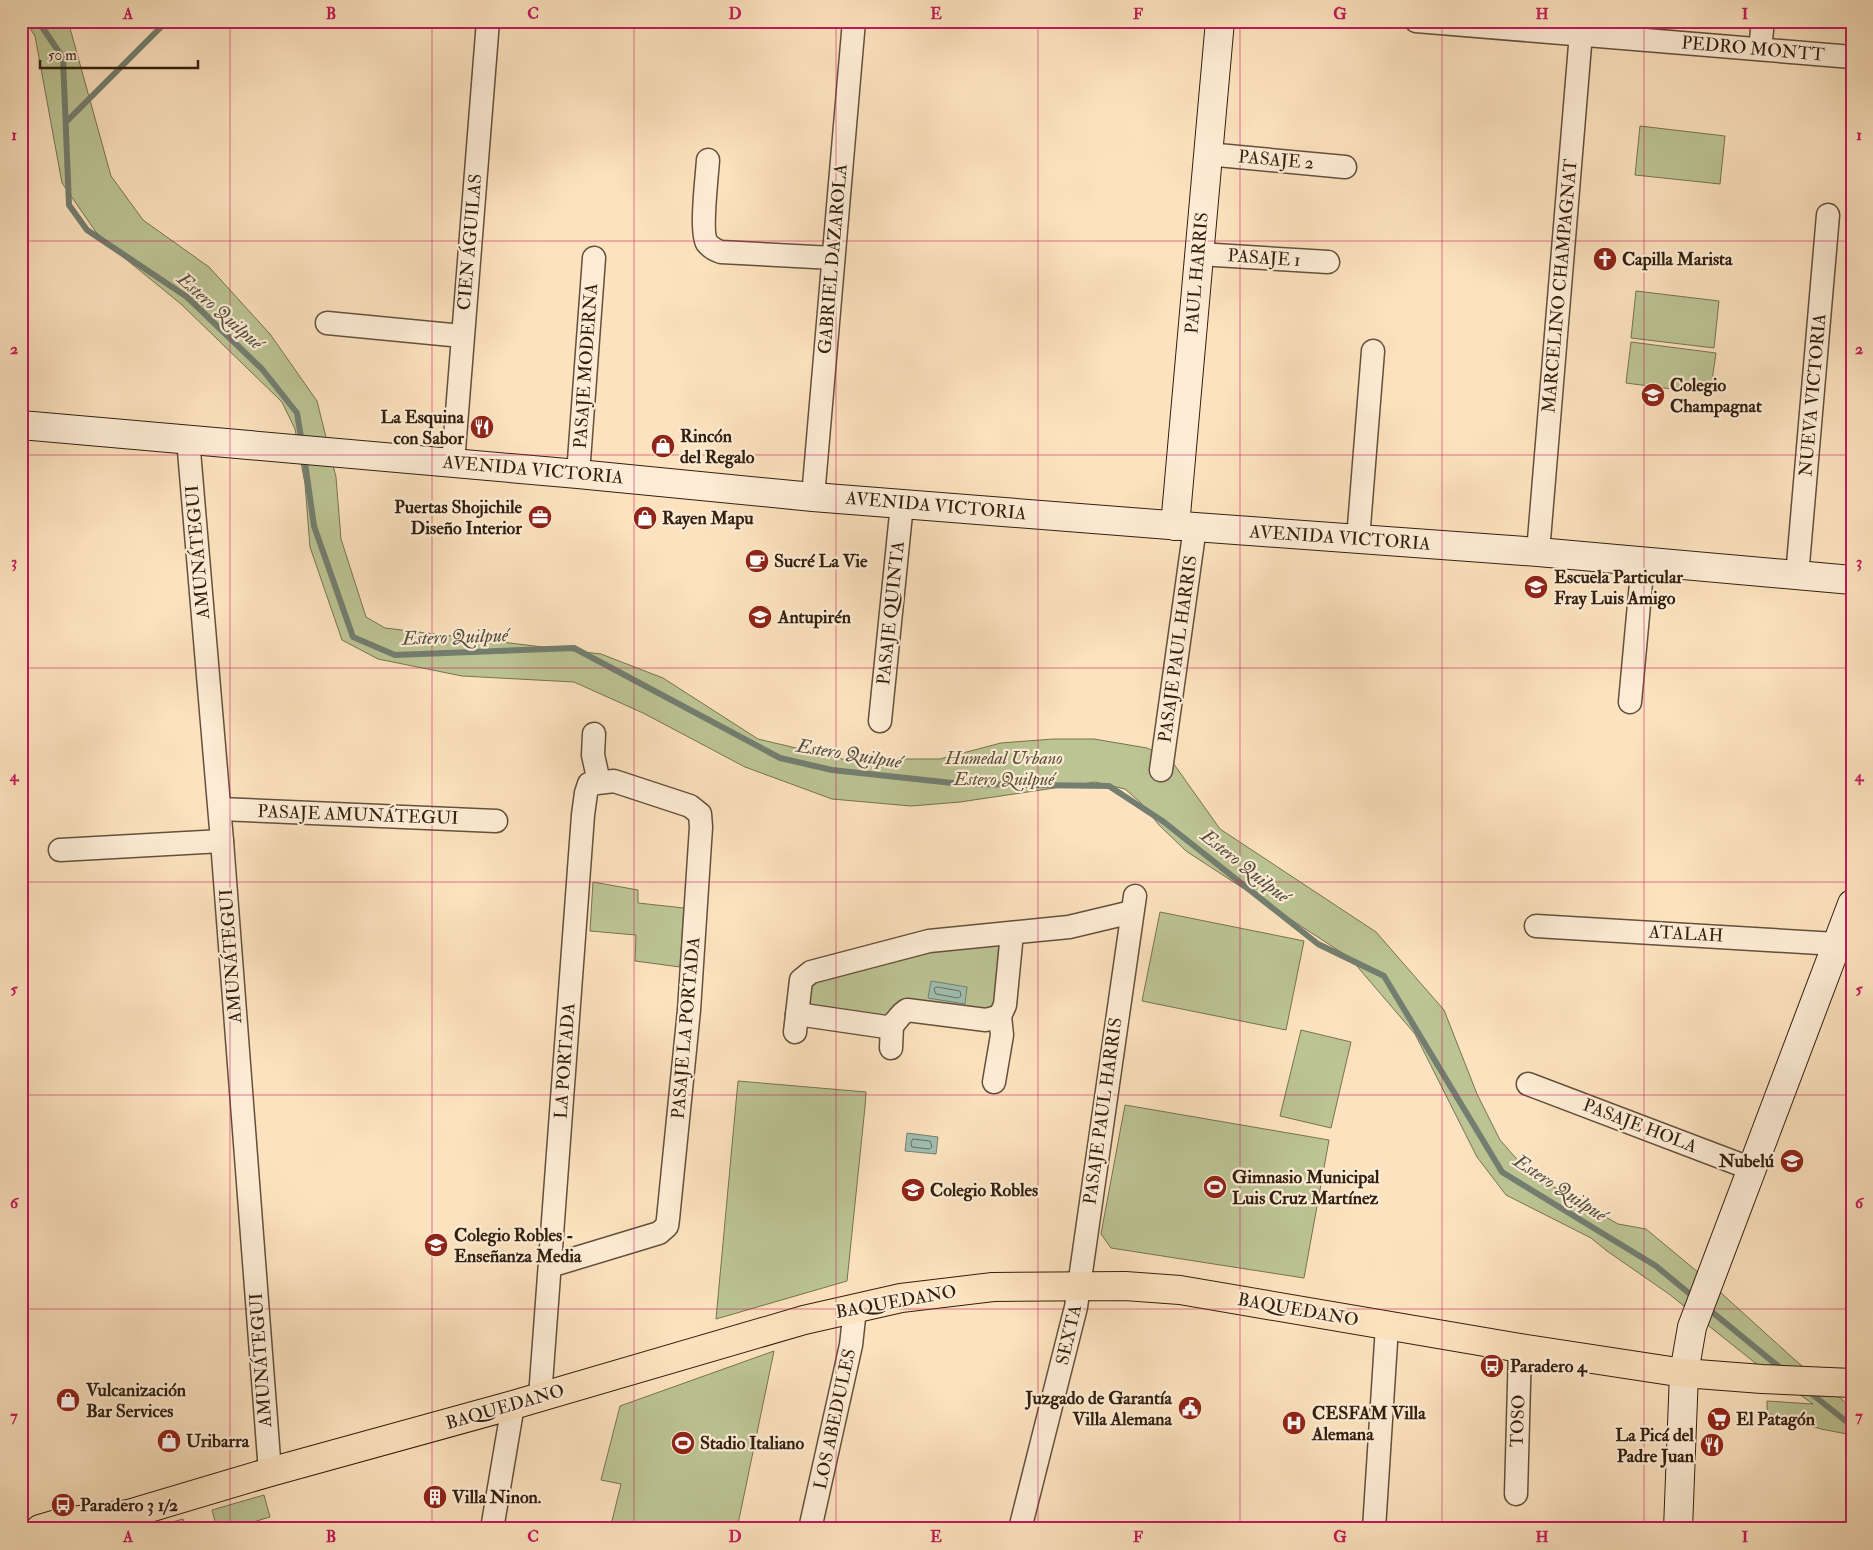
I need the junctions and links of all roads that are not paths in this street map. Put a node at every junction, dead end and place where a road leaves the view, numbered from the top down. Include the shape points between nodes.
1 (488, 21) edge
2 (854, 21) edge
3 (1220, 21) edge
4 (1416, 21) edge
5 (1763, 21) edge
6 (1582, 28) edge
7 (1760, 49) junction
8 (1852, 56) edge
9 (1207, 154) junction
10 (708, 160) dead end
11 (1345, 167) dead end
12 (1828, 215) dead end
13 (1199, 254) junction
14 (594, 258) dead end
15 (833, 258) junction
16 (1328, 262) dead end
17 (327, 323) dead end
18 (462, 336) junction
19 (1373, 351) dead end
20 (21, 425) edge
21 (188, 439) junction
22 (453, 462) junction
23 (578, 474) junction
24 (813, 496) junction
25 (902, 504) junction
26 (1185, 526) junction
27 (1358, 539) junction
28 (1538, 552) junction
29 (1643, 561) junction
30 (1797, 576) junction
31 (1852, 580) edge
32 (1630, 702) dead end
33 (880, 722) dead end
34 (594, 734) dead end
35 (1161, 770) dead end
36 (599, 782) junction
37 (220, 809) junction
38 (496, 821) dead end
39 (222, 841) junction
40 (60, 850) dead end
41 (1852, 904) edge
42 (1536, 926) dead end
43 (1069, 927) junction
44 (1012, 933) junction
45 (1128, 936) junction
46 (1836, 944) junction
47 (1000, 1016) junction
48 (994, 1082) dead end
49 (1528, 1084) dead end
50 (1752, 1169) junction
51 (550, 1266) junction
52 (1079, 1286) junction
53 (855, 1309) junction
54 (1387, 1326) junction
55 (1520, 1348) junction
56 (1684, 1373) junction
57 (1852, 1383) edge
58 (540, 1397) junction
59 (513, 1405) junction
60 (270, 1472) junction
61 (1516, 1494) dead end
62 (129, 1514) junction
63 (40, 1529) edge
64 (104, 1529) edge
65 (492, 1529) edge
66 (810, 1529) edge
67 (1020, 1529) edge
68 (1374, 1529) edge
69 (1678, 1529) edge

1 - 18 street, CIEN ÁGUILAS
2 - 15 street, GABRIEL DAZAROLA
3 - 9 street, PAUL HARRIS
4 - 6 street, PEDRO MONTT
5 - 7 street
6 - 7 street, PEDRO MONTT
6 - 28 street, MARCELINO CHAMPAGNAT
7 - 8 street, PEDRO MONTT
9 - 11 street, PASAJE 2
9 - 13 street, PAUL HARRIS
10 - 15 street via 704,229 707,243 713,249
12 - 30 street, NUEVA VICTORIA
13 - 16 street, PASAJE 1
13 - 26 street, PAUL HARRIS
14 - 23 street, PASAJE MODERNA
15 - 24 street, GABRIEL DAZAROLA
17 - 18 street
18 - 22 street, CIEN ÁGUILAS
19 - 27 street
20 - 21 street, AVENIDA VICTORIA
21 - 22 street, AVENIDA VICTORIA
21 - 37 street, AMUNÁTEGUI
22 - 23 street, AVENIDA VICTORIA
23 - 24 street, AVENIDA VICTORIA
24 - 25 street, AVENIDA VICTORIA
25 - 26 street, AVENIDA VICTORIA
25 - 33 street, PASAJE QUINTA
26 - 27 street, AVENIDA VICTORIA
26 - 35 street, PASAJE PAUL HARRIS
27 - 28 street, AVENIDA VICTORIA
28 - 29 street, AVENIDA VICTORIA
29 - 30 street, AVENIDA VICTORIA
29 - 32 street
30 - 31 street, AVENIDA VICTORIA
34 - 36 street
36 - 51 street, LA PORTADA via 589,784 583,815
36 - 51 street, PASAJE LA PORTADA via 614,780 690,806 700,814 689,1010 670,1209 667,1226 660,1233
37 - 38 street, PASAJE AMUNÁTEGUI
37 - 39 street, AMUNÁTEGUI
39 - 40 street
39 - 60 street, AMUNÁTEGUI
41 - 46 street
42 - 46 street, ATALAH
43 - 44 street, PASAJE PAUL HARRIS
43 - 45 street, PASAJE PAUL HARRIS
43 - 45 street, PASAJE PAUL HARRIS via 1133,904
44 - 47 street via 1005,1005
44 - 47 street, PASAJE PAUL HARRIS via 929,941 811,972 801,980 796,1023 886,1027 891,1037 899,1015 907,1010 986,1020
45 - 52 street, PASAJE PAUL HARRIS
46 - 50 street
47 - 48 street via 1002,1035
49 - 50 street, PASAJE HOLA
50 - 56 street via 1692,1327
51 - 58 street, LA PORTADA
52 - 53 main road, BAQUEDANO via 948,1291
52 - 54 main road, BAQUEDANO via 1180,1290
52 - 67 street, SEXTA
53 - 58 main road, BAQUEDANO via 804,1320
53 - 66 street, LOS ABEDULES via 851,1345
54 - 55 main road, BAQUEDANO
54 - 68 street
55 - 56 main road, BAQUEDANO
55 - 61 street, TOSO
56 - 57 main road, BAQUEDANO
56 - 69 street
58 - 59 main road, BAQUEDANO
59 - 60 main road, BAQUEDANO
59 - 65 street
60 - 62 main road, BAQUEDANO
62 - 63 main road, BAQUEDANO via 64,1522
62 - 64 main road, BAQUEDANO

